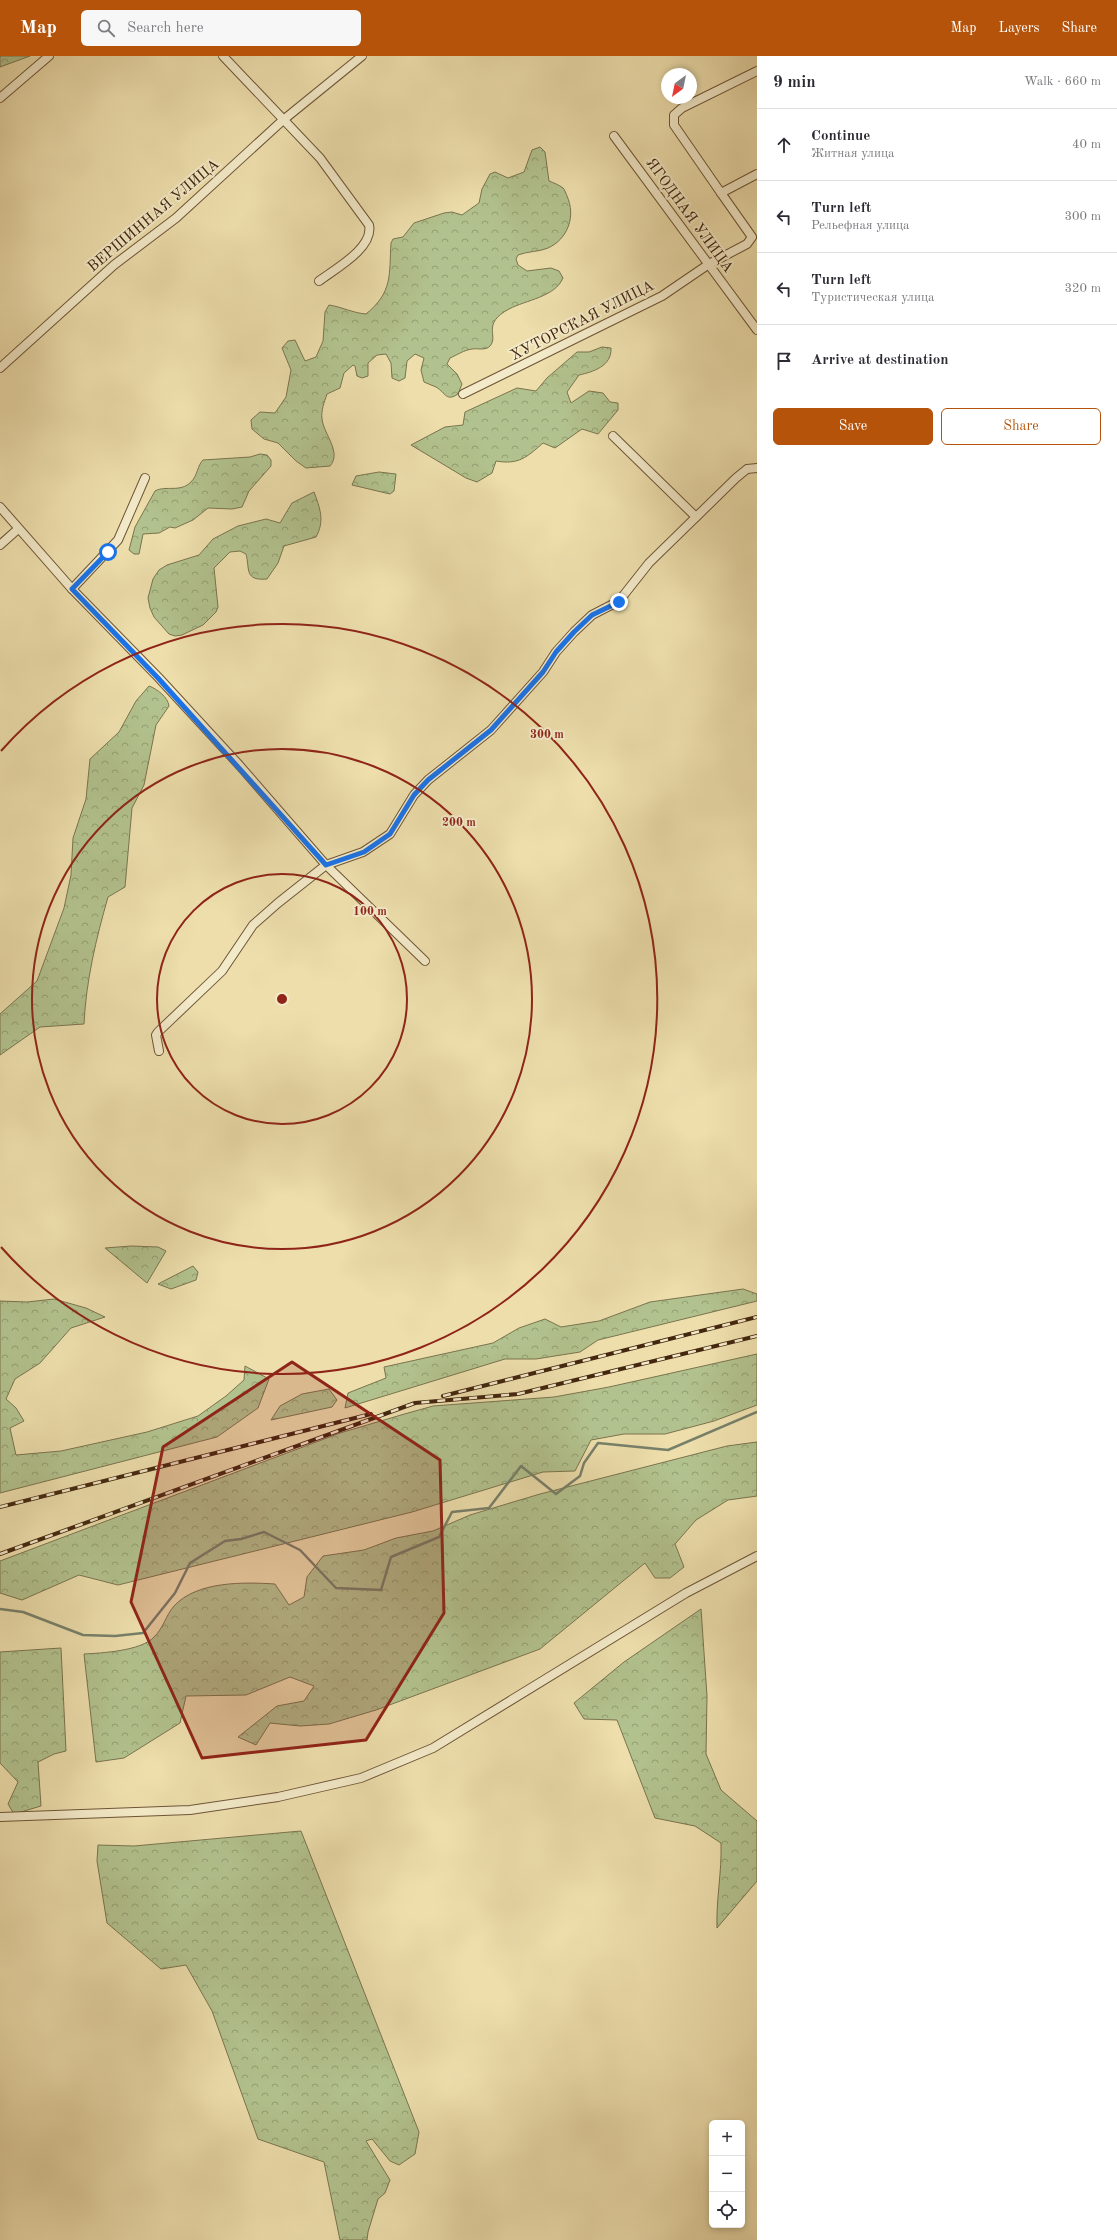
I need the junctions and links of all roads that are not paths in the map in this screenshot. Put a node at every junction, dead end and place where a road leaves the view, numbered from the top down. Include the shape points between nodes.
1 (49, 56) edge
2 (223, 56) edge
3 (362, 56) edge
4 (757, 71) edge
5 (0, 98) edge
6 (282, 121) junction
7 (614, 136) dead end
8 (757, 174) edge
9 (721, 193) junction
10 (709, 264) junction
11 (319, 281) dead end
12 (757, 330) edge
13 (0, 368) edge
14 (463, 394) dead end
15 (613, 436) dead end
16 (757, 468) edge
17 (145, 478) dead end
18 (0, 507) edge
19 (696, 517) junction
20 (18, 529) junction
21 (0, 545) edge
22 (72, 589) junction
23 (326, 865) junction
24 (425, 961) dead end
25 (159, 1051) dead end
26 (757, 1556) edge
27 (0, 1817) edge

1 - 5 street
2 - 6 street
3 - 6 street, ВЕРШИННАЯ УЛИЦА
4 - 9 street via 674,114 674,125
6 - 11 street via 301,137 330,170 368,225 370,232 363,247
6 - 13 street, ВЕРШИННАЯ УЛИЦА via 176,218 114,264
7 - 10 street, ЯГОДНАЯ УЛИЦА
8 - 9 street
9 - 10 street, ХУТОРСКАЯ УЛИЦА via 752,239
10 - 12 street, ЯГОДНАЯ УЛИЦА
10 - 14 street, ХУТОРСКАЯ УЛИЦА via 662,296 630,313
15 - 19 street
16 - 19 street via 747,468 742,472
17 - 22 street via 118,540
18 - 20 street
19 - 23 street via 649,563 619,602 592,615 574,632 543,672 491,730 428,780 414,795 390,834 364,852
20 - 21 street
20 - 22 street
22 - 23 street via 158,678
23 - 24 street
23 - 25 street via 253,925 222,971 158,1032 156,1035
26 - 27 street via 686,1594 433,1748 361,1778 278,1797 190,1810

